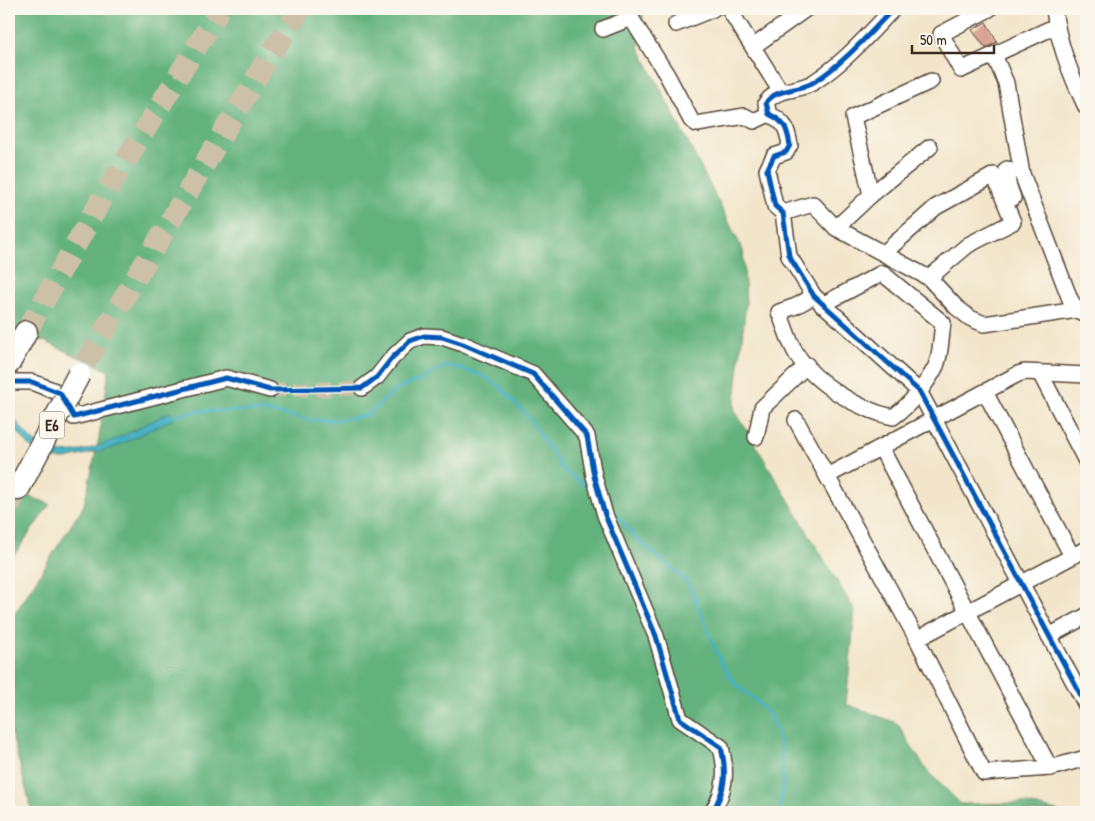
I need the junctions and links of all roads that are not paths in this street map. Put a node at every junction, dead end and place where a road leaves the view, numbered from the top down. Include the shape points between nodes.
1 (713, 9) edge
2 (729, 9) edge
3 (806, 9) edge
4 (893, 9) edge
5 (988, 9) edge
6 (1054, 9) edge
7 (676, 24) dead end
8 (1056, 26) junction
9 (603, 30) dead end
10 (754, 46) junction
11 (994, 55) junction
12 (931, 81) dead end
13 (781, 92) junction
14 (1086, 107) edge
15 (769, 114) junction
16 (930, 147) dead end
17 (1007, 169) dead end
18 (871, 195) junction
19 (783, 213) junction
20 (1013, 222) junction
21 (836, 228) junction
22 (884, 253) junction
23 (929, 278) junction
24 (818, 300) junction
25 (1082, 312) edge
26 (23, 337) tunnel mouth
27 (9, 363) edge
28 (807, 365) junction
29 (82, 368) tunnel mouth
30 (1040, 373) junction
31 (1086, 375) edge
32 (9, 382) edge
33 (362, 388) tunnel mouth
34 (270, 390) tunnel mouth
35 (919, 391) junction
36 (985, 392) junction
37 (935, 419) junction
38 (796, 420) dead end
39 (756, 437) dead end
40 (881, 448) junction
41 (1086, 460) edge
42 (827, 476) junction
43 (22, 482) tunnel mouth
44 (1086, 549) edge
45 (1072, 556) junction
46 (1021, 584) junction
47 (968, 612) junction
48 (1086, 616) edge
49 (1050, 636) junction
50 (917, 639) junction
51 (1084, 695) edge
52 (1086, 758) edge
53 (1050, 768) junction
54 (712, 812) edge

1 - 7 street
2 - 10 street
3 - 10 street
4 - 13 street via 846,59 812,83 794,91
5 - 11 street via 941,34 961,70
6 - 8 street
8 - 11 street
8 - 14 street
9 - 15 street via 631,18 691,120 697,124 745,116 754,121
10 - 13 street
11 - 25 street via 1006,83 1012,146 1028,193 1070,299
12 - 18 street via 853,117
13 - 15 street via 766,103
15 - 19 street via 787,127 790,145 786,152 774,156 767,170 775,206
16 - 18 street
17 - 20 street via 1008,184 1020,218
18 - 21 street
19 - 21 street via 813,204
19 - 24 street via 789,256
20 - 22 street via 994,175 936,207
20 - 23 street via 968,245
21 - 22 street
22 - 23 street
23 - 25 street via 956,307 984,324
24 - 28 street via 779,312 797,355
24 - 35 street
24 - 35 street via 882,273 943,323 936,365
26 - 27 highway
28 - 35 street via 826,386 882,415 893,417 900,413
28 - 39 street via 762,408
29 - 43 highway, E6, bridge
30 - 31 street
30 - 36 street via 1018,374
30 - 41 street
32 - 34 street via 32,382 60,393 74,417 226,378
33 - 54 street via 377,377 410,341 424,336 442,337 533,374 587,436 605,515 656,636 680,719 722,748 726,782
35 - 37 street
36 - 37 street
36 - 45 street
37 - 40 street
37 - 46 street
38 - 42 street
40 - 42 street
40 - 47 street
42 - 50 street
44 - 45 street
45 - 46 street
46 - 47 street
46 - 49 street
47 - 50 street
47 - 53 street
48 - 49 street
49 - 51 street
50 - 53 street via 984,772
52 - 53 street

